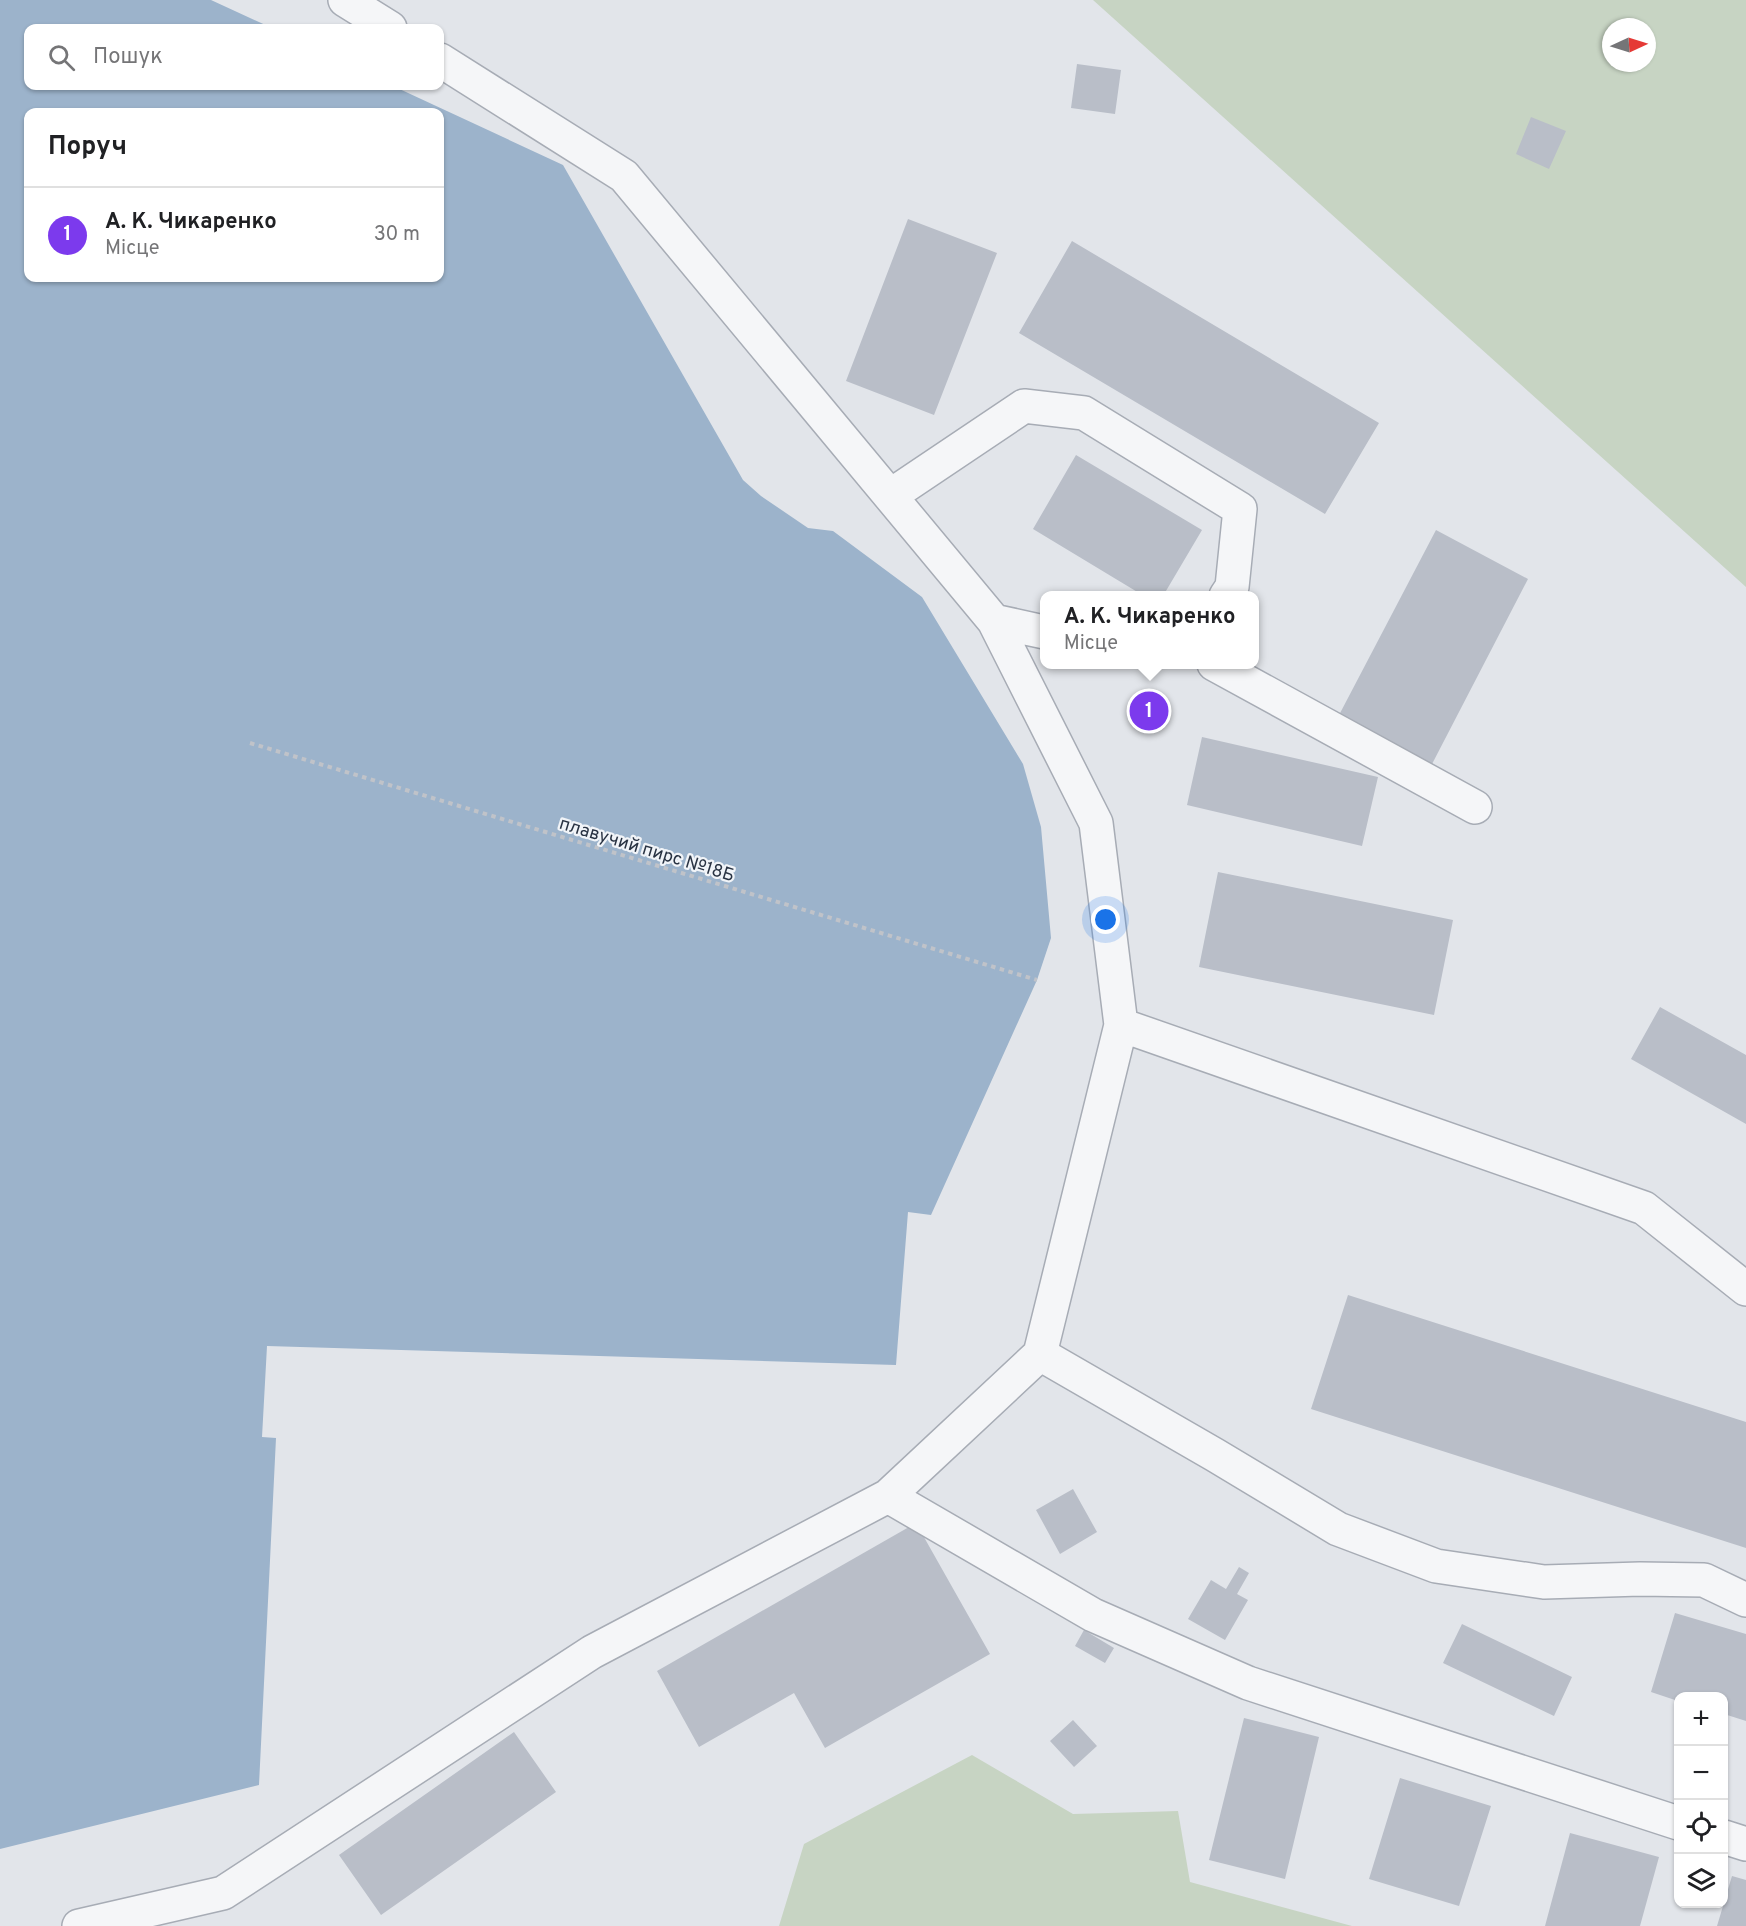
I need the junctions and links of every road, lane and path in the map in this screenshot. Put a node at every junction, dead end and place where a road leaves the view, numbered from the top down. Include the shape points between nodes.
1 (345, 0) edge
2 (384, 24) edge
3 (444, 63) edge
4 (890, 496) junction
5 (1229, 591) edge
6 (994, 621) junction
7 (1040, 631) edge
8 (1224, 669) edge
9 (250, 743) dead end
10 (1475, 807) dead end
11 (1037, 980) dead end
12 (1121, 1025) junction
13 (1746, 1290) edge
14 (1040, 1354) junction
15 (888, 1496) junction
16 (1746, 1600) edge
17 (1674, 1821) edge
18 (1728, 1838) edge
19 (1746, 1844) edge
20 (78, 1926) edge

1 - 2 lane
3 - 4 lane via 624,176
4 - 5 lane via 1024,406 1084,413 1240,509
4 - 6 lane
6 - 7 lane
6 - 12 lane via 1096,823
8 - 10 lane
9 - 11 path, плавучий пирс №18Б
12 - 13 lane via 1644,1208
12 - 14 lane
14 - 15 lane
14 - 16 lane via 1338,1529 1436,1566 1545,1581 1704,1580
15 - 17 lane via 1093,1616 1248,1683
15 - 20 lane via 592,1653 224,1893
18 - 19 lane

